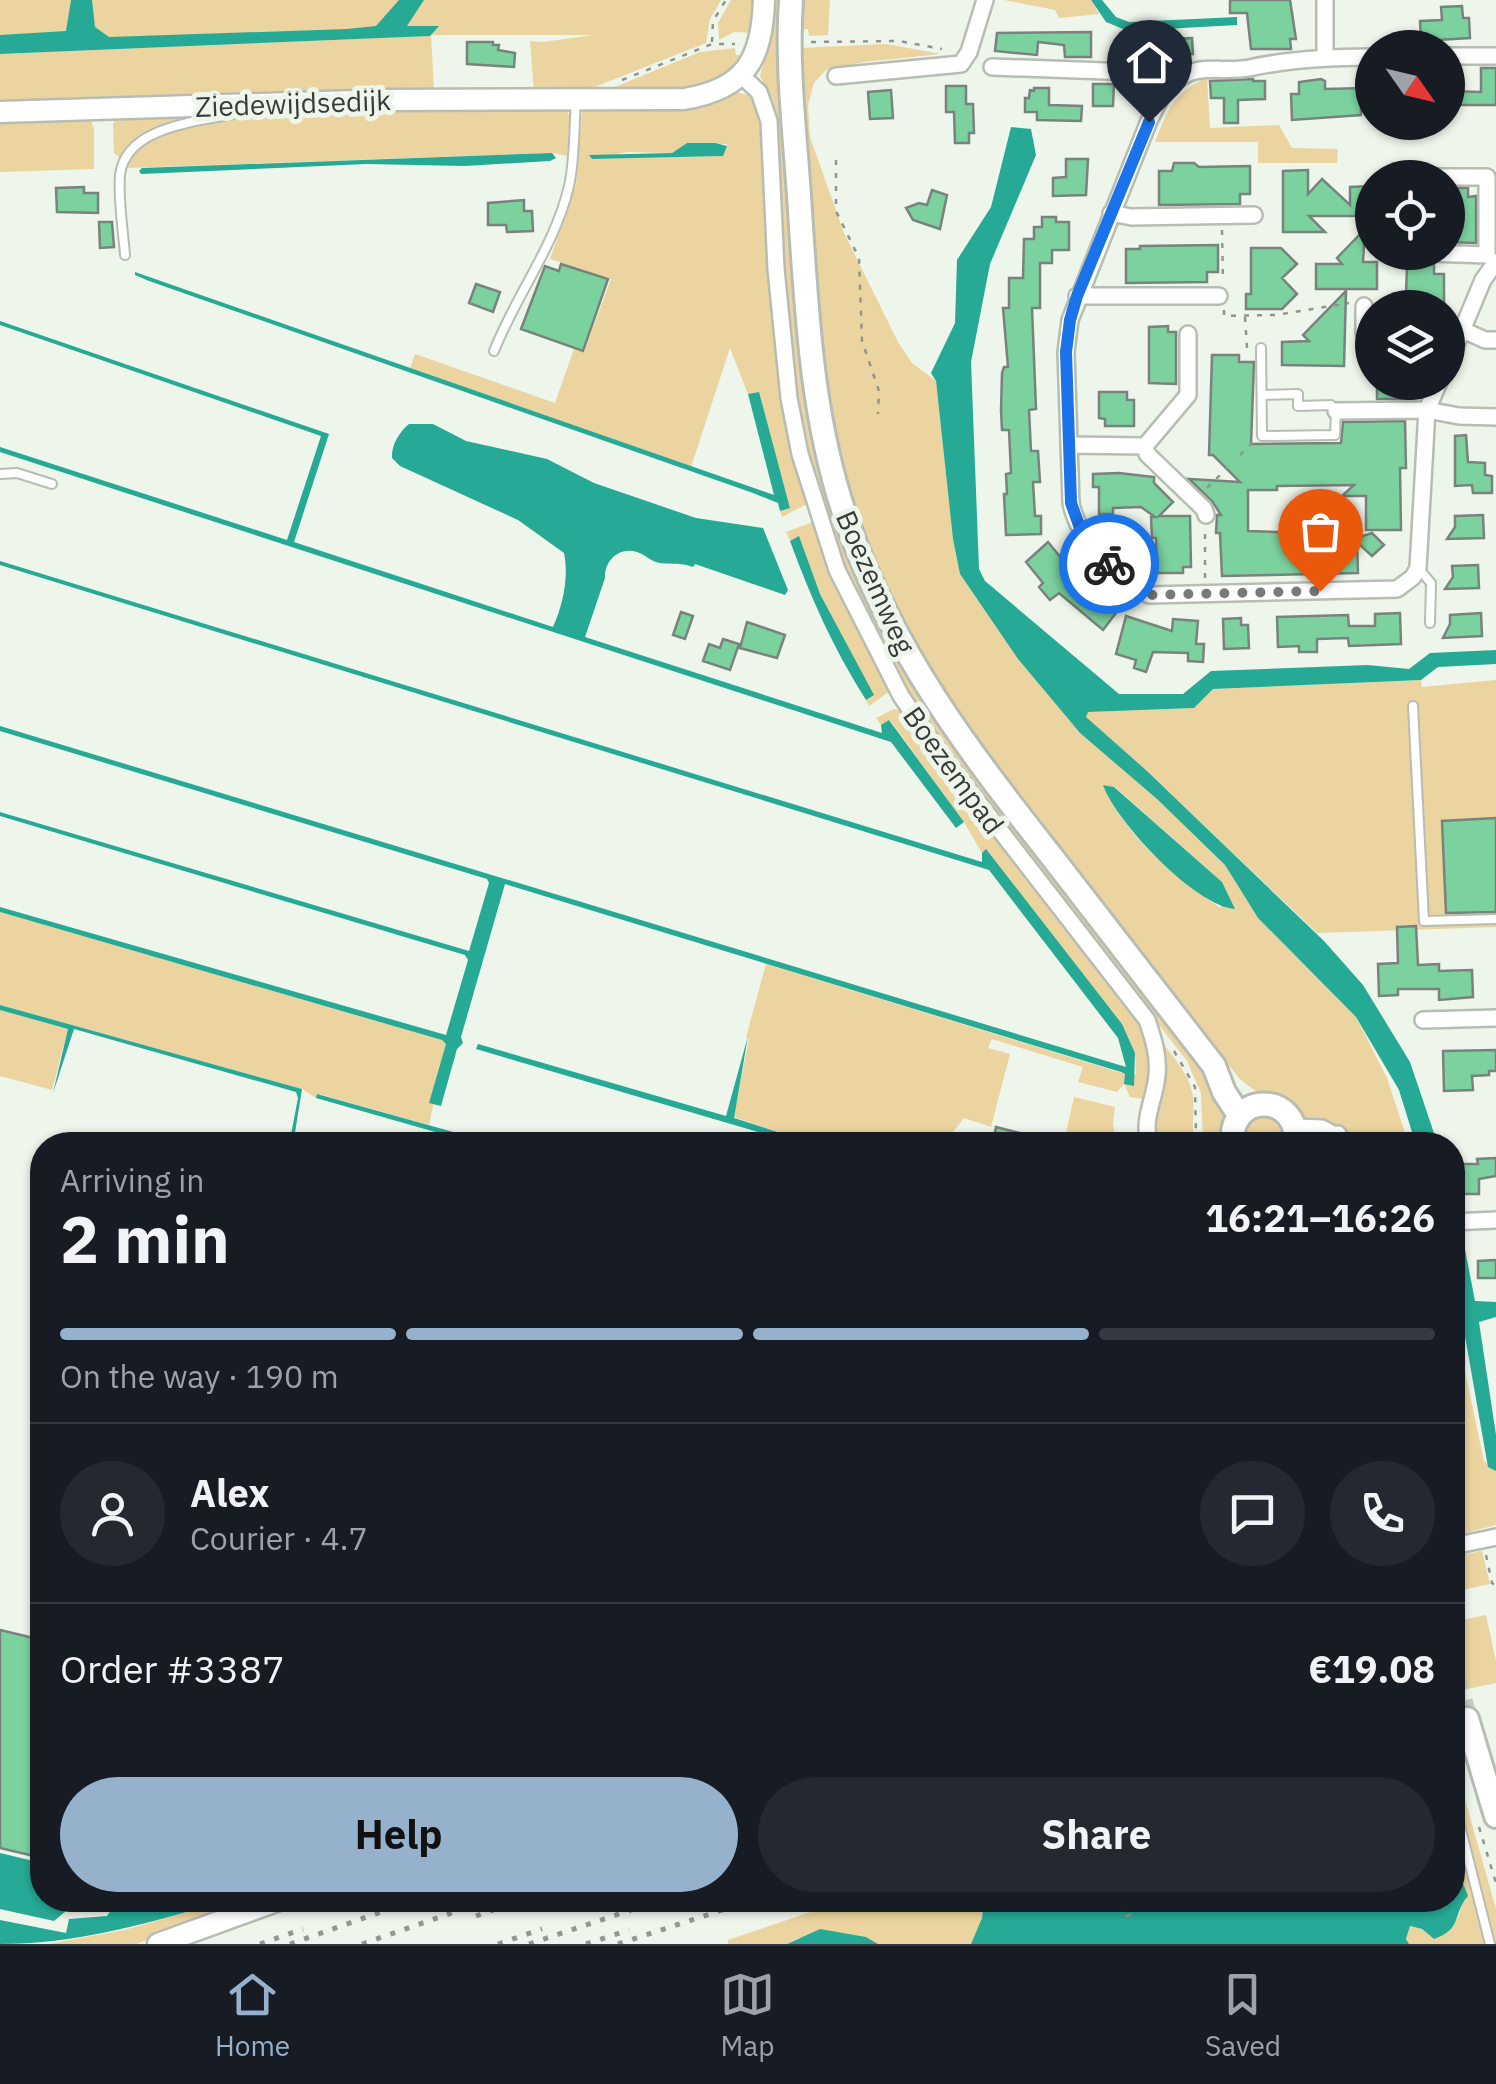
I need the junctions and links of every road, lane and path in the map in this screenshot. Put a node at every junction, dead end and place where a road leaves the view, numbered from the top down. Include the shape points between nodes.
1 (726, 0) edge
2 (764, 0) edge
3 (791, 0) edge
4 (985, 0) edge
5 (1325, 0) edge
6 (809, 42) dead end
7 (712, 44) junction
8 (735, 44) dead end
9 (1465, 56) edge
10 (1496, 56) edge
11 (966, 57) junction
12 (1325, 57) junction
13 (1355, 57) edge
14 (992, 67) dead end
15 (741, 75) junction
16 (836, 76) dead end
17 (1174, 82) junction
18 (581, 100) junction
19 (249, 104) junction
20 (0, 112) edge
21 (836, 160) dead end
22 (1465, 177) edge
23 (1111, 213) junction
24 (1254, 215) dead end
25 (1222, 216) junction
26 (125, 255) dead end
27 (1465, 258) edge
28 (1492, 260) edge
29 (1077, 296) junction
30 (1219, 296) dead end
31 (1355, 303) edge
32 (1245, 316) junction
33 (1465, 317) edge
34 (1188, 334) dead end
35 (1465, 335) edge
36 (1496, 340) edge
37 (1260, 348) joint
38 (494, 351) dead end
39 (1262, 394) junction
40 (1431, 400) edge
41 (1427, 410) junction
42 (1336, 411) junction
43 (878, 414) dead end
44 (1496, 417) edge
45 (1262, 436) junction
46 (1069, 446) junction
47 (1145, 446) junction
48 (1240, 455) dead end
49 (1227, 468) dead end
50 (0, 474) edge
51 (52, 484) dead end
52 (1195, 500) junction
53 (1206, 515) joint
54 (1418, 568) junction
55 (1204, 594) junction
56 (1430, 624) dead end
57 (1413, 706) dead end
58 (1496, 918) edge
59 (1496, 1018) edge
60 (1423, 1020) dead end
61 (1169, 1045) dead end
62 (1248, 1110) junction
63 (1146, 1132) edge
64 (1196, 1132) edge
65 (1233, 1132) edge
66 (1293, 1132) edge
67 (1496, 1220) edge
68 (1465, 1221) edge
69 (1496, 1537) edge
70 (1465, 1544) edge
71 (1486, 1554) dead end
72 (1496, 1586) edge
73 (1467, 1719) tunnel mouth
74 (1496, 1816) edge
75 (1465, 1845) edge
76 (247, 1912) edge
77 (1131, 1912) edge
78 (1138, 1914) dead end
79 (1132, 1915) junction
80 (1126, 1916) dead end
81 (158, 1944) edge
82 (1490, 1944) edge

1 - 7 path via 713,21
2 - 15 street via 759,50
3 - 62 main road, Boezemweg via 813,374 827,455 870,584 916,672 970,752 1214,1066 1232,1078
4 - 11 street
5 - 12 street
6 - 11 path via 899,41
7 - 8 path
7 - 18 path
9 - 10 street
11 - 16 street via 961,64
12 - 13 street
12 - 17 street via 1194,70
14 - 17 street via 1160,73
15 - 18 street, Ziedewijdsedijk via 722,89 684,99
15 - 63 street, Boezempad via 758,92 769,121 789,398 838,570 901,696 940,753 1147,1020 1158,1061
17 - 23 street via 1149,122
18 - 19 street, Ziedewijdsedijk
18 - 38 lane via 569,186 543,257
19 - 20 street, Ziedewijdsedijk
19 - 26 lane via 241,112 163,130 130,150 120,173
21 - 43 path via 836,212 860,258 862,341 879,391
22 - 28 street via 1487,177
23 - 25 street
23 - 29 street
24 - 25 street
25 - 32 path via 1224,316
27 - 28 street
28 - 33 street
29 - 30 street
29 - 46 street via 1066,352
31 - 32 path
32 - 37 path via 1246,348
34 - 47 street via 1188,394
35 - 36 street
37 - 39 lane
39 - 42 lane via 1298,394 1298,406 1331,405
39 - 45 lane
40 - 41 street
41 - 42 street
41 - 44 street
41 - 54 street
42 - 45 lane via 1335,435
45 - 48 path
46 - 47 street
46 - 55 street via 1074,518 1093,549 1149,595
47 - 52 street
49 - 52 path
50 - 51 lane
52 - 53 street
53 - 55 path
54 - 55 street via 1397,589
54 - 56 lane via 1431,583
57 - 58 lane via 1424,920
59 - 60 street
61 - 64 path via 1196,1088
62 - 65 main road
62 - 66 main road, Boezemweg via 1276,1106
67 - 68 street
69 - 70 street
71 - 72 path
73 - 74 main road
75 - 82 lane
76 - 81 street
77 - 79 path
78 - 79 path
79 - 80 path

